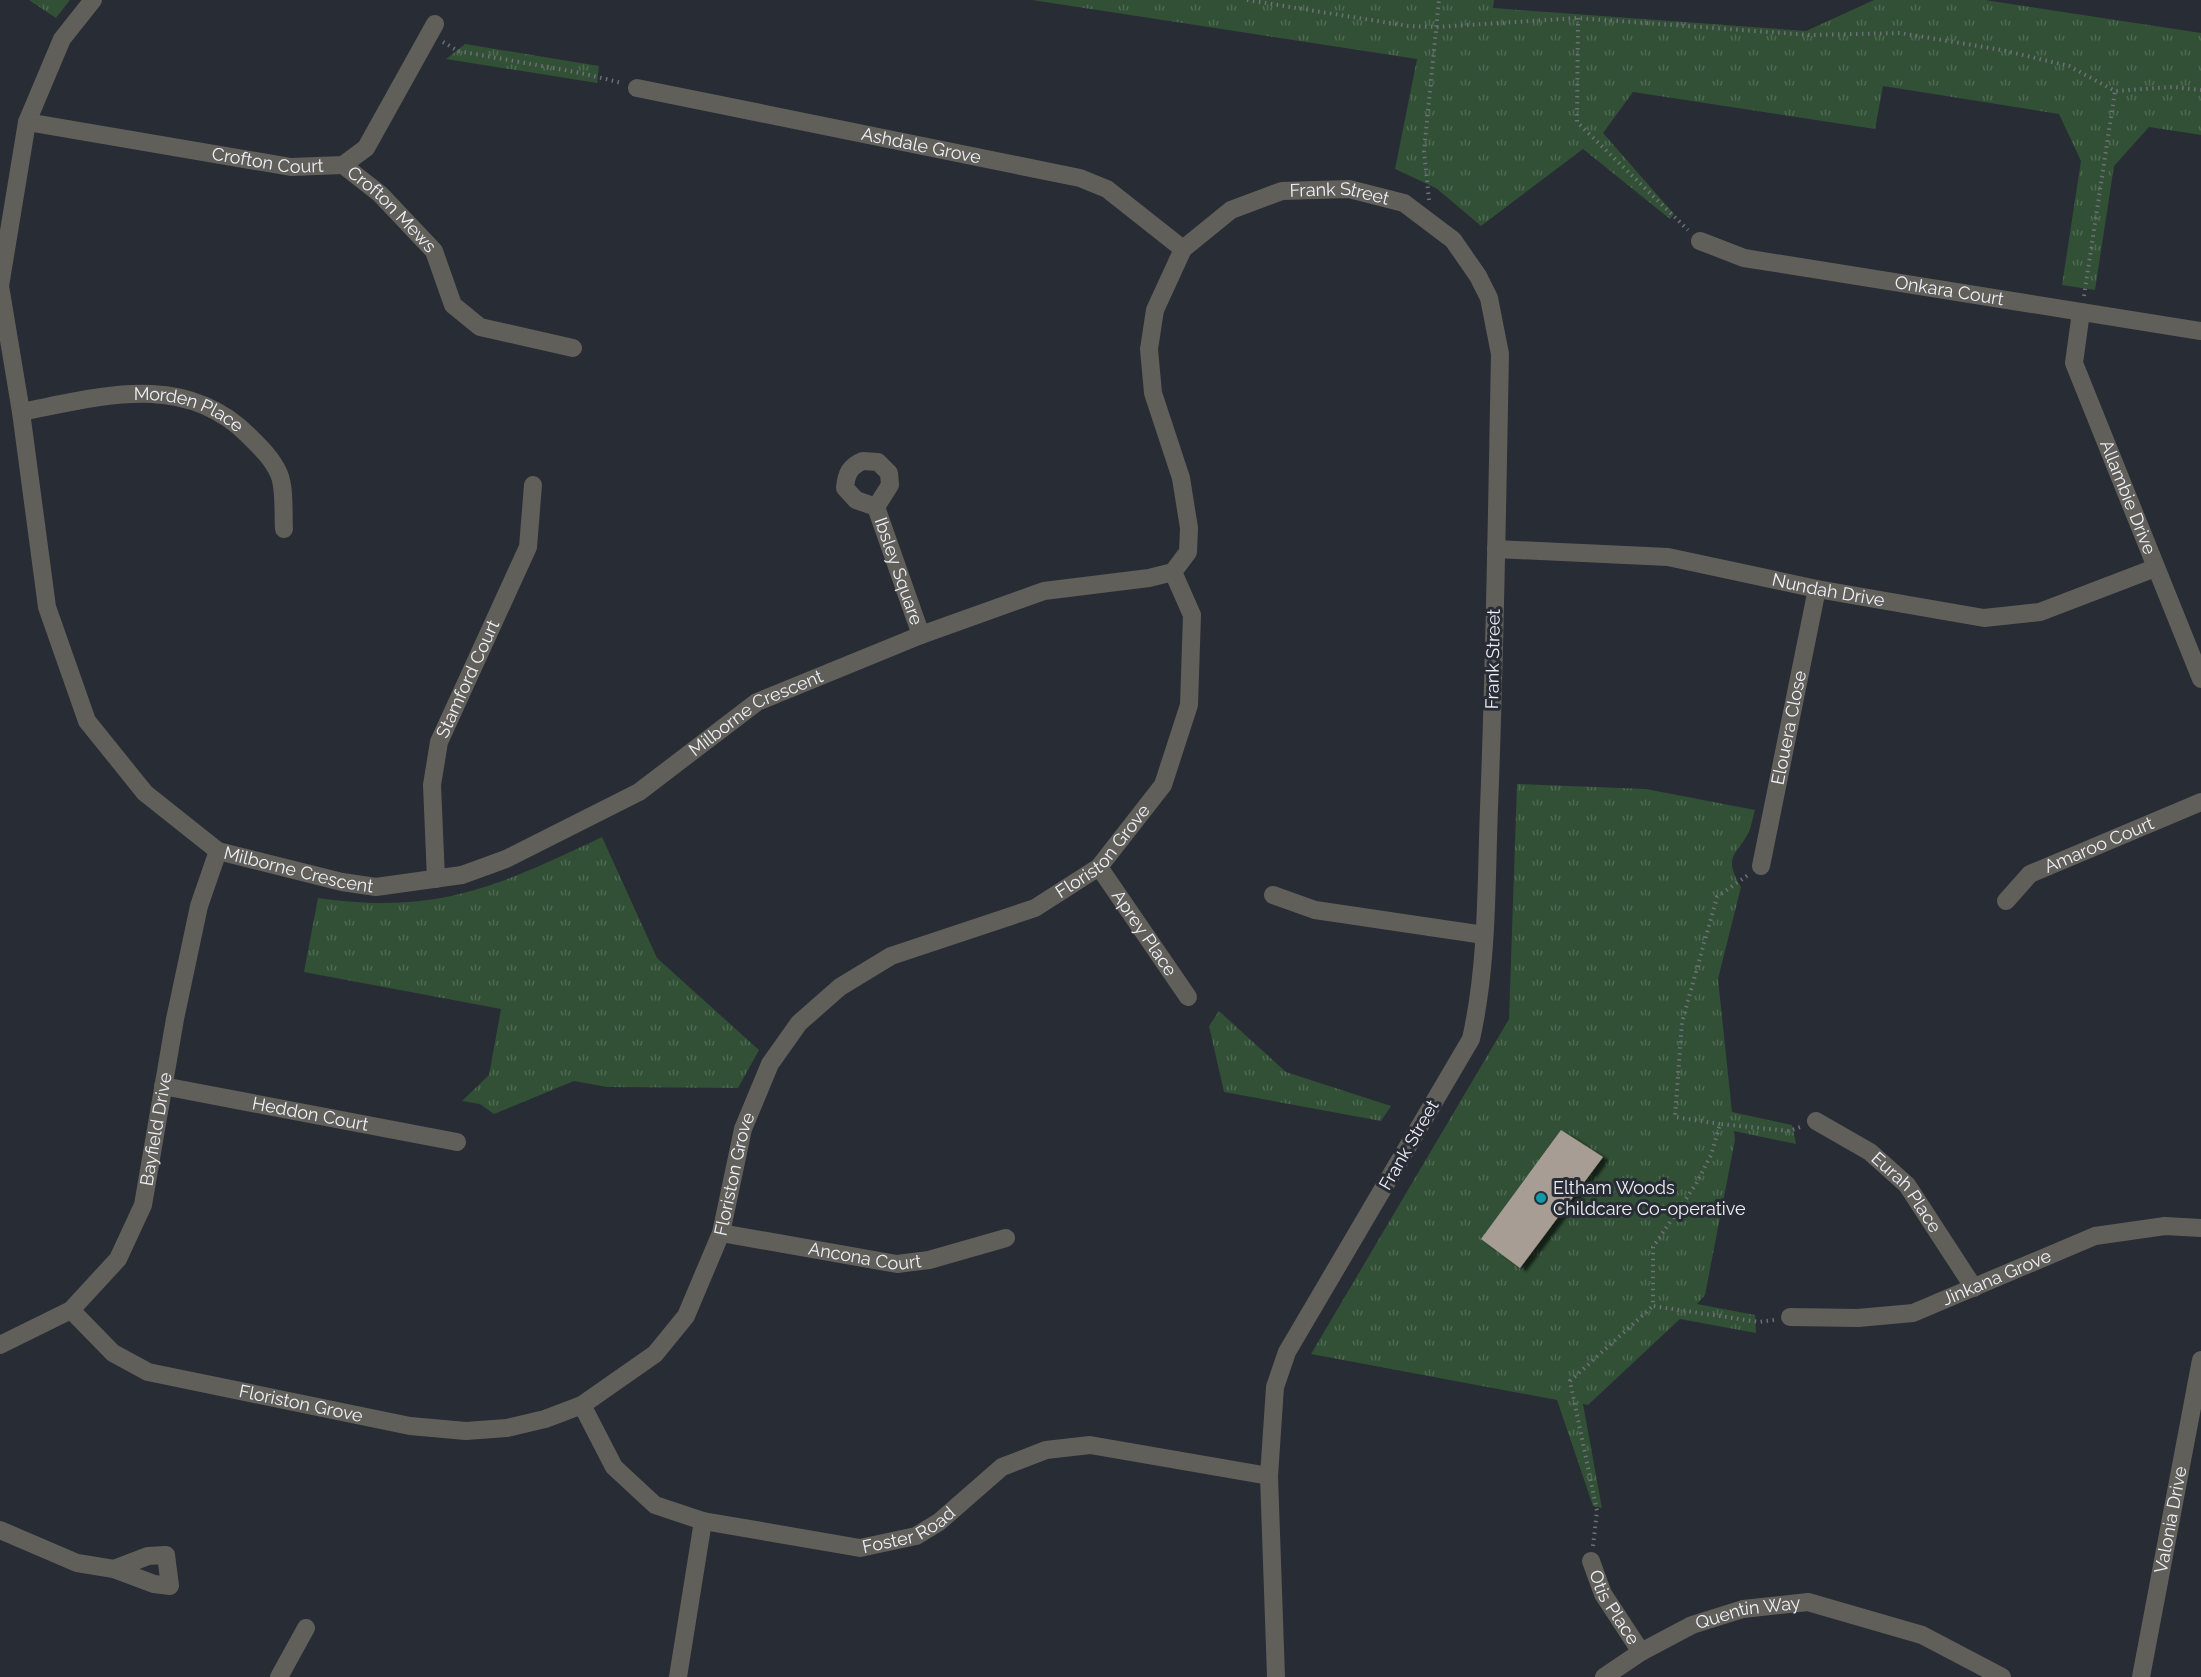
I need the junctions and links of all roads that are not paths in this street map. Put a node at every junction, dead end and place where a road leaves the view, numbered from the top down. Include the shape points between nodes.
1 (93, 0) edge
2 (432, 29) road end
3 (637, 88) road end
4 (27, 122) junction
5 (343, 165) junction
6 (1700, 241) road end
7 (1183, 249) junction
8 (2081, 312) junction
9 (2201, 331) edge
10 (573, 348) dead end
11 (21, 412) junction
12 (533, 485) dead end
13 (876, 507) dead end
14 (284, 529) dead end
15 (1496, 549) junction
16 (2155, 568) junction
17 (1173, 572) junction
18 (1817, 589) junction
19 (921, 634) junction
20 (2201, 679) edge
21 (2201, 802) edge
22 (218, 851) junction
23 (1761, 866) road end
24 (1099, 867) junction
25 (436, 879) junction
26 (1273, 895) dead end
27 (2006, 901) dead end
28 (1485, 935) junction
29 (1188, 997) dead end
30 (164, 1086) junction
31 (1816, 1121) road end
32 (457, 1142) dead end
33 (2201, 1228) edge
34 (721, 1233) junction
35 (1006, 1238) dead end
36 (1974, 1288) junction
37 (71, 1310) junction
38 (1790, 1317) road end
39 (0, 1345) edge
40 (2200, 1371) edge
41 (582, 1405) junction
42 (1269, 1476) junction
43 (703, 1521) junction
44 (0, 1530) edge
45 (1591, 1561) road end
46 (114, 1569) dead end
47 (306, 1628) dead end
48 (1641, 1653) junction
49 (279, 1677) edge
50 (678, 1677) edge
51 (1276, 1677) edge
52 (1604, 1677) edge
53 (2002, 1677) edge
54 (2141, 1677) edge

1 - 4 street, Milborne Crescent via 62,39
2 - 5 street, Crofton Court via 366,148
3 - 7 street, Ashdale Grove via 1080,178 1107,189
4 - 5 street, Crofton Court via 291,167
4 - 11 street, Milborne Crescent via 0,286
5 - 10 street, Crofton Mews via 380,194 434,251 453,305 480,327
6 - 8 street, Onkara Court via 1744,258
7 - 15 street, Frank Street via 1231,210 1282,191 1348,189 1404,203 1453,240 1489,298 1500,354
7 - 17 street, Frank Street via 1155,310 1149,349 1153,393 1181,478 1189,528 1188,552
8 - 9 street, Onkara Court
8 - 16 street, Allambie Drive via 2074,363
11 - 14 street, Morden Place via 140,392 182,397 230,417 265,451 280,475
11 - 22 street, Milborne Crescent via 47,607 87,721 145,793
12 - 25 street, Stamford Court via 528,547 439,742 432,784
13 - 19 street, Ibsley Square
15 - 18 street, Nundah Drive via 1668,556
15 - 28 street, Frank Street
16 - 18 street, Nundah Drive via 2040,612 1984,618
16 - 20 street, Allambie Drive
17 - 19 street, Milborne Crescent via 1044,591
17 - 24 street, Floriston Grove via 1192,615 1189,705 1162,785
18 - 23 street, Elouera Close
19 - 25 street, Milborne Crescent via 758,702 639,792 506,859 462,875
21 - 27 street, Amaroo Court via 2030,874
22 - 25 street, Milborne Crescent via 376,887
22 - 30 street, Bayfield Drive via 198,906
24 - 29 street, Aprey Place
24 - 34 street, Floriston Grove via 1035,908 891,956 840,987 799,1023 770,1064 742,1129
26 - 28 street via 1315,910
28 - 42 street, Frank Street via 1471,1039 1287,1352 1275,1387
30 - 32 street, Heddon Court
30 - 37 street, Bayfield Drive via 143,1205 118,1259
31 - 36 street, Eurah Place via 1870,1152 1907,1185
33 - 36 street, Jinkana Grove via 2165,1226 2095,1236
34 - 35 street, Ancona Court via 897,1264 929,1260
34 - 41 street, Floriston Grove via 686,1316 655,1354
36 - 38 street, Jinkana Grove via 1913,1313 1858,1318
37 - 39 street, Bayfield Drive
37 - 41 street, Floriston Grove via 113,1353 148,1372 410,1426 466,1431 507,1428
40 - 54 street, Valonia Drive
41 - 43 street, Foster Road via 614,1467 655,1505
42 - 43 street, Foster Road via 1090,1445 1046,1450 1002,1467 939,1522 915,1536 860,1548
42 - 51 street, Frank Street
43 - 50 street
44 - 46 street via 76,1563
45 - 48 street, Otis Place via 1603,1594
47 - 49 street
48 - 52 street, Quentin Way
48 - 53 street, Quentin Way via 1692,1625 1743,1609 1808,1602 1922,1635

